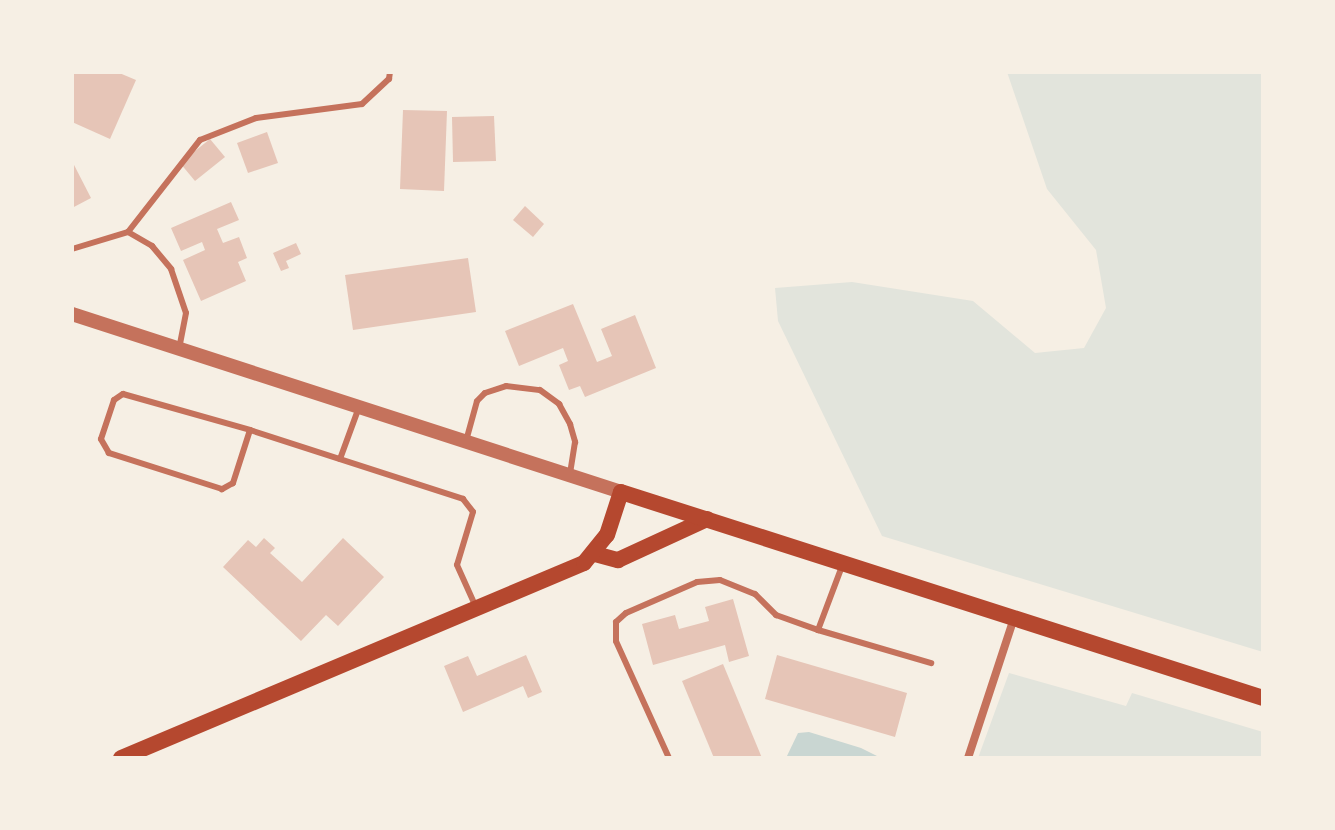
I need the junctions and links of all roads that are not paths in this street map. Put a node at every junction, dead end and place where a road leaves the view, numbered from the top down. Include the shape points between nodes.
1 (390, 72) edge
2 (128, 232) junction
3 (72, 249) edge
4 (72, 314) edge
5 (179, 348) junction
6 (359, 407) junction
7 (250, 430) junction
8 (466, 441) junction
9 (340, 459) junction
10 (570, 474) junction
11 (621, 492) junction
12 (707, 519) junction
13 (595, 554) junction
14 (843, 563) junction
15 (477, 608) junction
16 (1015, 617) junction
17 (818, 630) junction
18 (931, 663) dead end
19 (1263, 698) edge
20 (121, 758) edge
21 (669, 758) edge
22 (968, 758) edge

1 - 2 lane via 362,104 256,118 200,140
2 - 3 lane
2 - 5 lane via 152,246 171,269 186,313
4 - 5 street
5 - 6 street
6 - 8 street
6 - 9 lane
7 - 7 lane via 123,394 114,400 101,439 109,453 222,489 233,483
7 - 9 lane
8 - 10 street
8 - 10 lane via 477,401 485,393 506,386 540,390 559,404 570,424 575,442
9 - 15 lane via 470,503 472,520 457,565
10 - 11 street
11 - 12 main road
11 - 13 main road
12 - 13 main road via 618,560
12 - 14 main road
13 - 15 main road
14 - 16 main road
14 - 17 lane
15 - 20 main road
16 - 19 main road
16 - 22 street
17 - 18 lane
17 - 21 lane via 776,615 755,594 720,580 697,582 626,613 616,622 616,641

